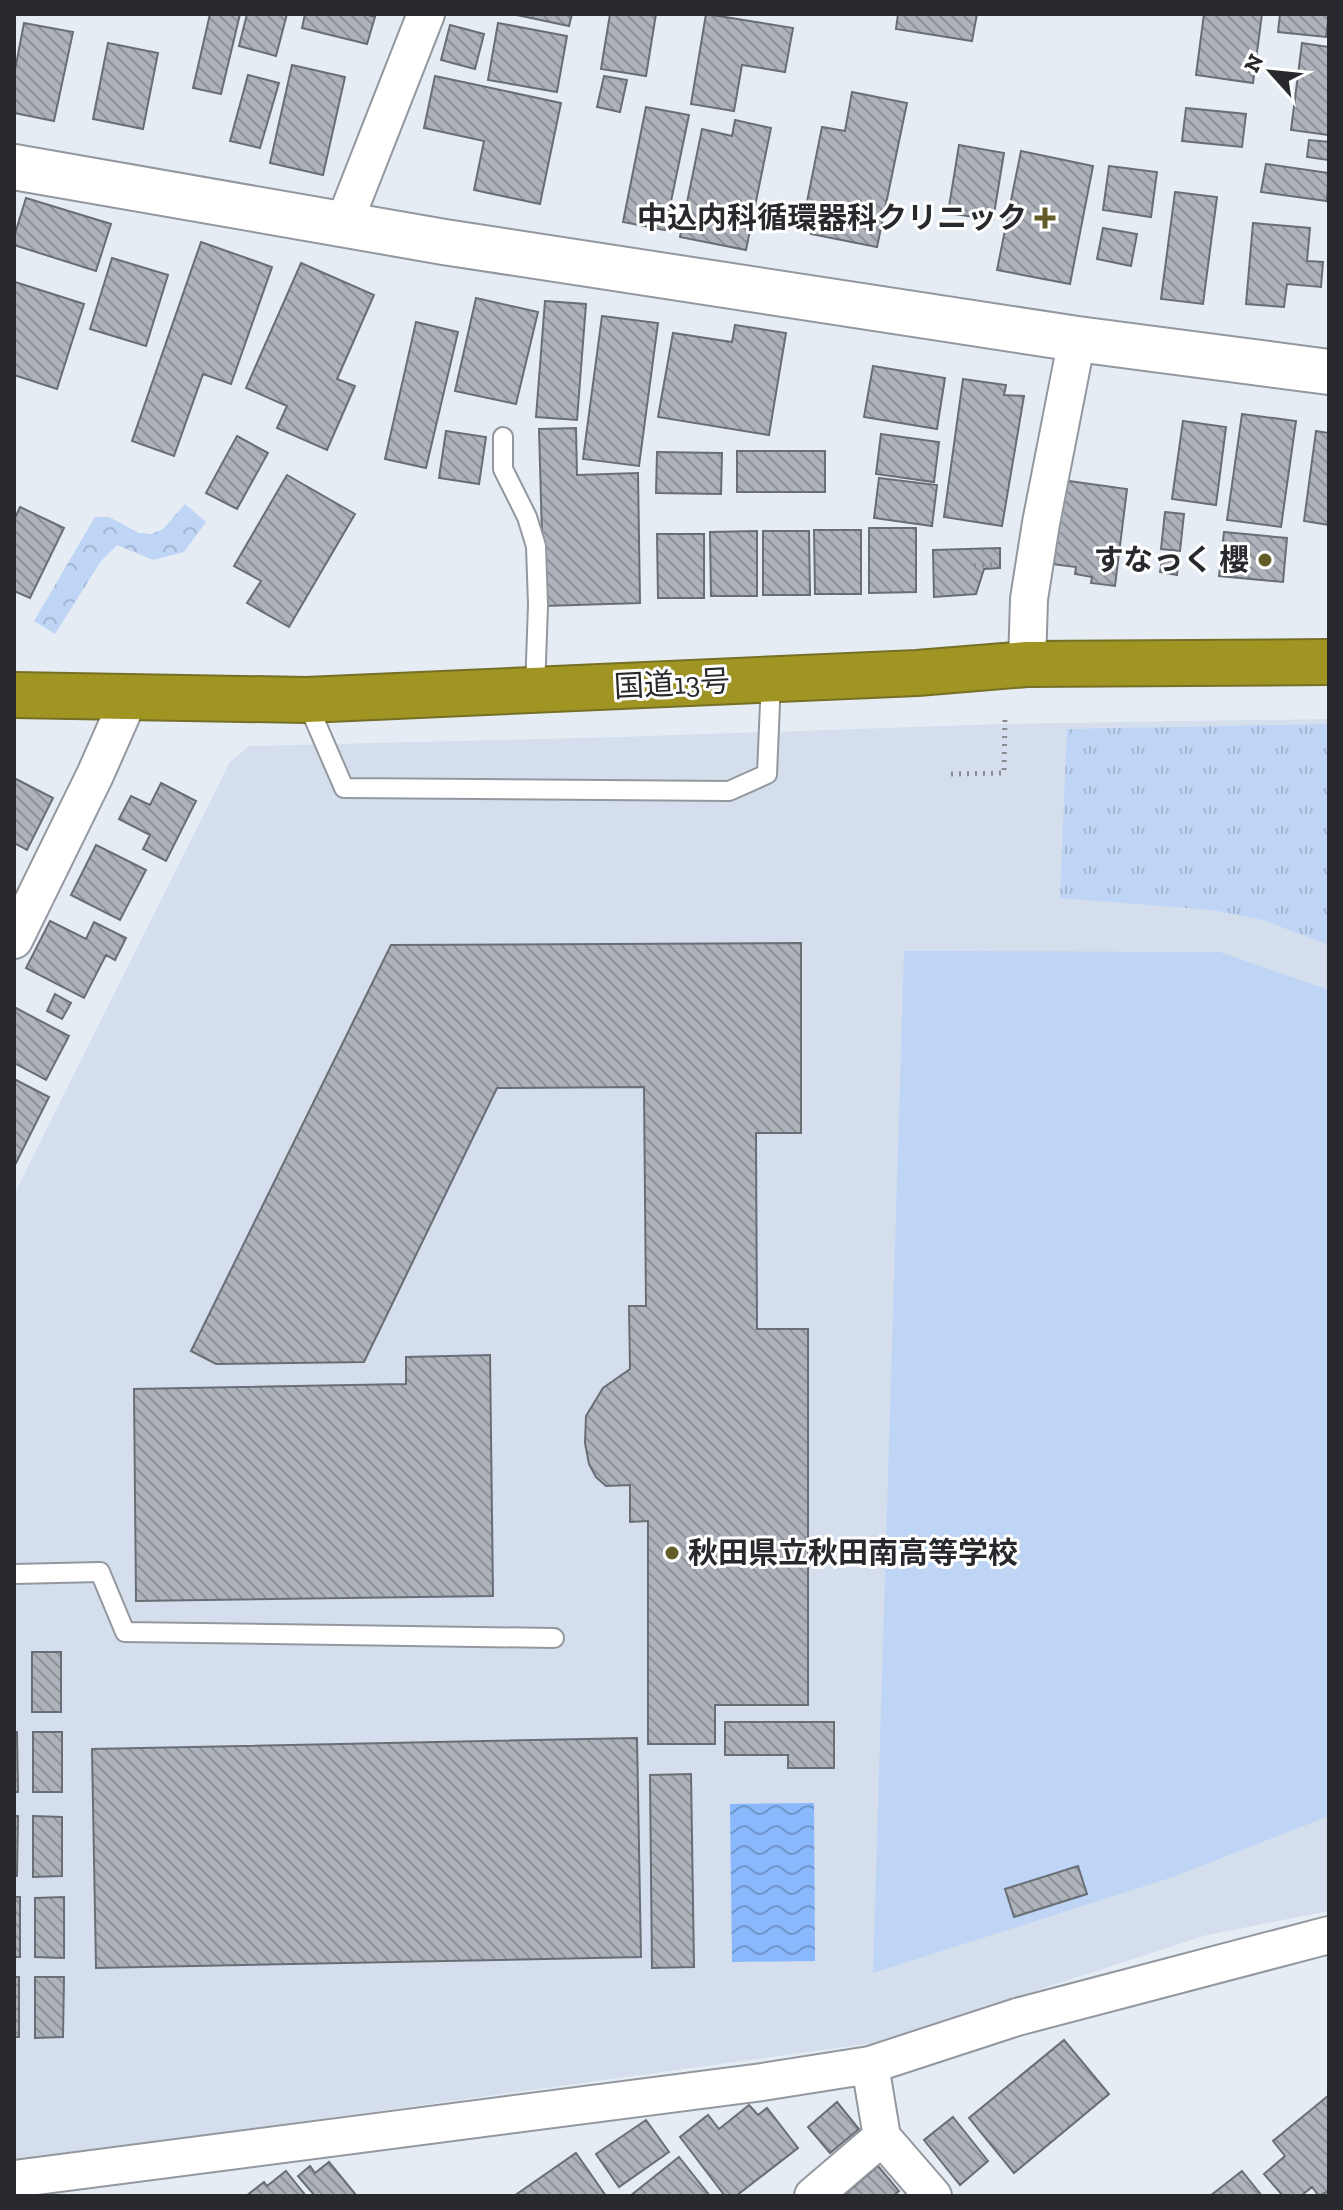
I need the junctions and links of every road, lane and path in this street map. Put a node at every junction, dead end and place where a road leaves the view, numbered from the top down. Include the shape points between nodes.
1 (426, 14) edge
2 (14, 167) edge
3 (344, 223) junction
4 (1077, 339) junction
5 (1329, 372) edge
6 (503, 437) dead end
7 (1329, 662) edge
8 (1027, 664) junction
9 (771, 680) junction
10 (535, 690) junction
11 (14, 695) edge
12 (129, 698) junction
13 (306, 700) junction
14 (1005, 716) dead end
15 (951, 774) dead end
16 (14, 940) edge
17 (14, 1574) edge
18 (554, 1638) dead end
19 (1329, 1935) edge
20 (870, 2065) junction
21 (882, 2137) junction
22 (14, 2179) edge
23 (813, 2196) edge
24 (933, 2196) edge

1 - 3 street
2 - 3 street
3 - 4 street
4 - 5 street
4 - 8 street via 1029,599
6 - 10 lane via 503,469 536,546
7 - 8 highway, 国道13号
8 - 9 highway, 国道13号
9 - 10 highway, 国道13号
9 - 13 lane via 767,774 729,791 344,788
10 - 13 highway, 国道13号
11 - 12 highway, 国道13号
12 - 13 highway, 国道13号
12 - 16 street
14 - 15 path via 1004,773
17 - 18 lane via 100,1572 125,1632
19 - 20 street via 1017,2017
20 - 21 street
20 - 22 street
21 - 23 street
21 - 24 street

